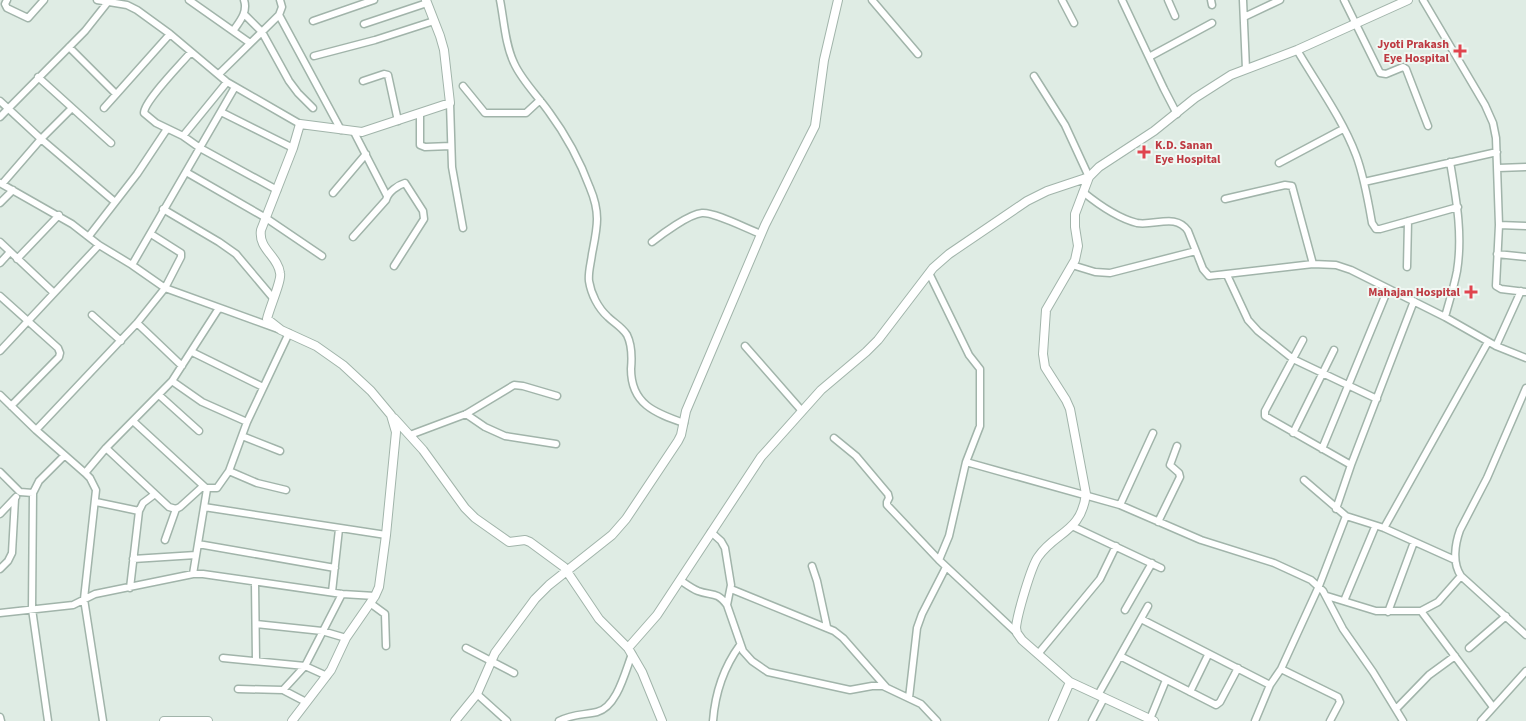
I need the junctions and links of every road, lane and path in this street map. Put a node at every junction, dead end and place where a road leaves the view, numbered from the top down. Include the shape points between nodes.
1 (7, 0) edge
2 (44, 0) edge
3 (97, 0) edge
4 (189, 0) edge
5 (244, 0) edge
6 (281, 0) edge
7 (374, 0) edge
8 (500, 0) edge
9 (838, 0) edge
10 (872, 0) edge
11 (1062, 0) edge
12 (1122, 0) edge
13 (1168, 0) edge
14 (1243, 0) edge
15 (1280, 0) edge
16 (1344, 0) edge
17 (1408, 0) edge
18 (1423, 0) edge
19 (108, 2) junction
20 (129, 2) edge
21 (426, 2) edge
22 (244, 14) junction
23 (279, 15) junction
24 (1175, 16) dead end
25 (1244, 17) junction
26 (313, 20) dead end
27 (434, 21) junction
28 (1074, 23) dead end
29 (1212, 23) dead end
30 (364, 24) dead end
31 (1356, 24) junction
32 (233, 31) junction
33 (262, 32) junction
34 (170, 34) junction
35 (250, 42) junction
36 (69, 46) junction
37 (1297, 50) junction
38 (191, 52) junction
39 (918, 54) dead end
40 (314, 56) dead end
41 (1149, 57) junction
42 (1246, 69) junction
43 (219, 74) junction
44 (1034, 76) dead end
45 (38, 77) junction
46 (363, 81) dead end
47 (227, 82) junction
48 (463, 86) dead end
49 (235, 87) junction
50 (116, 94) junction
51 (540, 100) junction
52 (0, 101) edge
53 (450, 103) junction
54 (8, 108) junction
55 (72, 108) junction
56 (104, 108) dead end
57 (313, 108) dead end
58 (221, 112) junction
59 (420, 112) junction
60 (1177, 114) junction
61 (0, 117) edge
62 (398, 121) junction
63 (300, 124) junction
64 (1428, 126) dead end
65 (168, 129) junction
66 (1343, 129) junction
67 (341, 130) junction
68 (354, 132) junction
69 (183, 136) junction
70 (41, 139) junction
71 (110, 143) dead end
72 (451, 146) junction
73 (200, 148) junction
74 (292, 148) junction
75 (1497, 152) junction
76 (366, 154) junction
77 (1450, 162) junction
78 (1279, 163) dead end
79 (1526, 167) edge
80 (1498, 168) junction
81 (186, 172) junction
82 (1090, 177) junction
83 (1364, 182) junction
84 (1, 183) edge
85 (13, 190) junction
86 (277, 190) junction
87 (1083, 192) junction
88 (333, 193) dead end
89 (387, 196) junction
90 (1225, 199) dead end
91 (0, 202) edge
92 (115, 202) junction
93 (1458, 207) junction
94 (163, 209) junction
95 (58, 215) junction
96 (266, 218) junction
97 (1408, 221) junction
98 (1499, 225) junction
99 (1526, 226) edge
100 (463, 228) dead end
101 (151, 234) junction
102 (760, 234) junction
103 (89, 236) junction
104 (353, 237) dead end
105 (0, 242) edge
106 (652, 242) dead end
107 (99, 246) junction
108 (1196, 251) junction
109 (10, 252) junction
110 (1497, 254) junction
111 (322, 256) dead end
112 (1526, 256) edge
113 (17, 259) junction
114 (0, 263) edge
115 (1313, 264) junction
116 (132, 265) junction
117 (1072, 265) junction
118 (394, 266) dead end
119 (1407, 267) dead end
120 (929, 273) junction
121 (1227, 275) junction
122 (165, 288) junction
123 (1388, 289) junction
124 (1524, 291) edge
125 (54, 293) junction
126 (0, 296) edge
127 (273, 298) junction
128 (1414, 301) junction
129 (220, 308) junction
130 (92, 315) dead end
131 (1445, 317) junction
132 (28, 322) junction
133 (137, 322) junction
134 (285, 332) junction
135 (1303, 340) dead end
136 (121, 341) junction
137 (1488, 342) junction
138 (745, 346) dead end
139 (1496, 346) junction
140 (0, 350) edge
141 (1334, 350) dead end
142 (192, 352) junction
143 (1526, 358) edge
144 (1293, 359) junction
145 (182, 366) junction
146 (1322, 374) junction
147 (172, 381) junction
148 (1349, 386) junction
149 (263, 387) junction
150 (1526, 388) edge
151 (0, 395) edge
152 (159, 395) junction
153 (557, 396) dead end
154 (1377, 398) junction
155 (11, 406) junction
156 (802, 411) junction
157 (466, 414) junction
158 (391, 415) junction
159 (133, 421) junction
160 (247, 422) junction
161 (684, 424) junction
162 (36, 430) junction
163 (199, 431) dead end
164 (1293, 433) junction
165 (1153, 434) dead end
166 (410, 435) junction
167 (242, 436) junction
168 (834, 438) dead end
169 (556, 444) dead end
170 (1177, 446) dead end
171 (106, 448) junction
172 (1322, 449) junction
173 (280, 451) dead end
174 (64, 456) junction
175 (966, 462) junction
176 (1351, 464) junction
177 (229, 471) junction
178 (0, 472) edge
179 (85, 472) junction
180 (1304, 480) dead end
181 (207, 489) junction
182 (286, 490) dead end
183 (20, 492) junction
184 (33, 494) junction
185 (155, 494) junction
186 (1086, 494) junction
187 (15, 499) junction
188 (96, 502) junction
189 (1120, 505) junction
190 (204, 507) junction
191 (176, 509) junction
192 (1336, 509) junction
193 (139, 511) junction
194 (0, 514) edge
195 (1346, 516) junction
196 (1158, 522) junction
197 (1072, 526) junction
198 (1375, 527) junction
199 (1384, 528) junction
200 (339, 529) junction
201 (711, 532) junction
202 (386, 535) junction
203 (165, 540) dead end
204 (1414, 542) junction
205 (198, 544) junction
206 (1116, 546) junction
207 (196, 555) junction
208 (133, 558) junction
209 (939, 560) junction
210 (1455, 560) junction
211 (1152, 563) junction
212 (812, 566) dead end
213 (946, 567) junction
214 (335, 568) junction
215 (1162, 568) dead end
216 (0, 569) edge
217 (566, 571) junction
218 (193, 574) junction
219 (1461, 576) junction
220 (680, 580) junction
221 (255, 583) junction
222 (1319, 586) junction
223 (130, 588) junction
224 (731, 589) junction
225 (332, 592) junction
226 (342, 594) junction
227 (1327, 596) junction
228 (84, 599) junction
229 (372, 600) junction
230 (1344, 601) junction
231 (727, 605) junction
232 (1148, 606) dead end
233 (32, 609) junction
234 (1125, 610) dead end
235 (1421, 611) junction
236 (1388, 612) junction
237 (0, 613) edge
238 (1506, 616) junction
239 (1141, 618) junction
240 (256, 624) junction
241 (828, 627) junction
242 (322, 631) junction
243 (1017, 634) junction
244 (1526, 635) edge
245 (346, 638) junction
246 (740, 645) junction
247 (386, 646) dead end
248 (466, 648) dead end
249 (1469, 648) dead end
250 (630, 651) junction
251 (1038, 654) junction
252 (1208, 655) junction
253 (1120, 656) junction
254 (1455, 656) junction
255 (223, 658) dead end
256 (256, 660) junction
257 (491, 660) junction
258 (305, 666) junction
259 (1238, 668) junction
260 (1281, 669) junction
261 (1526, 672) edge
262 (514, 673) dead end
263 (327, 676) junction
264 (1166, 680) junction
265 (1070, 682) junction
266 (1270, 685) junction
267 (887, 688) junction
268 (238, 689) dead end
269 (283, 690) junction
270 (1190, 692) junction
271 (476, 694) junction
272 (1101, 697) junction
273 (909, 698) junction
274 (306, 702) junction
275 (1493, 707) junction
276 (1396, 709) junction
277 (0, 717) edge
278 (1152, 720) edge
279 (1, 721) edge
280 (48, 721) edge
281 (103, 721) edge
282 (164, 721) edge
283 (208, 721) edge
284 (292, 721) edge
285 (455, 721) edge
286 (507, 721) edge
287 (559, 721) edge
288 (661, 721) edge
289 (714, 721) edge
290 (937, 721) edge
291 (1054, 721) edge
292 (1092, 721) edge
293 (1255, 721) edge
294 (1330, 721) edge
295 (1403, 721) edge
296 (1481, 721) edge

1 - 2 street via 7,8 28,18
3 - 19 street
4 - 32 street
5 - 22 street
6 - 23 street
7 - 26 street
8 - 51 street via 513,61
9 - 102 street via 824,60 815,126
10 - 39 street
11 - 28 street
12 - 41 street
13 - 24 street
14 - 25 street
15 - 25 street
16 - 31 street
17 - 31 street
18 - 75 street via 1485,105 1493,123
19 - 20 street
19 - 36 street via 92,24
20 - 34 street
21 - 27 street
21 - 30 street
22 - 32 street
22 - 33 street
23 - 33 street
23 - 67 street
25 - 42 street
27 - 40 street
27 - 53 street via 444,50
29 - 41 street
31 - 37 street
31 - 64 street via 1380,73 1406,69
32 - 35 street
33 - 35 street
33 - 57 street via 289,81
34 - 38 street
34 - 50 street
35 - 43 street
36 - 45 street
36 - 50 street
37 - 42 street
37 - 66 street
38 - 43 street
38 - 65 street via 144,109 148,117
41 - 60 street
42 - 60 street via 1215,84
43 - 47 street
44 - 82 street via 1065,125
45 - 54 street
45 - 55 street
46 - 62 street via 388,75
47 - 49 street
47 - 69 street
48 - 51 street via 489,114 526,113
49 - 58 street
49 - 63 street
50 - 56 street
51 - 161 street via 570,146 592,191 598,218 588,278 598,306 629,340 633,388 650,408
52 - 54 street
53 - 59 street
53 - 72 street
54 - 61 street
54 - 70 street
55 - 70 street
55 - 71 street
58 - 73 street
58 - 74 street
59 - 62 street
59 - 72 street via 420,145
60 - 82 street via 1099,167
62 - 68 street
63 - 67 street
63 - 74 street
65 - 69 street
65 - 92 street
66 - 78 street
66 - 83 street
67 - 68 street
68 - 76 street
69 - 73 street
70 - 84 street
70 - 92 street
72 - 100 street via 454,186
73 - 81 street
73 - 86 street
74 - 86 street
75 - 77 street
75 - 80 street
76 - 88 street
76 - 89 street
77 - 83 street
77 - 93 street
79 - 80 street
80 - 98 street
81 - 94 street
81 - 96 street
82 - 87 street
82 - 120 street via 1027,201 949,254
83 - 97 street via 1372,223 1376,228
84 - 85 street
85 - 91 street
85 - 95 street
86 - 96 street
87 - 108 street via 1108,210 1137,223 1179,222 1188,230
87 - 117 street via 1075,214 1078,252
89 - 104 street
89 - 118 street via 406,183 424,215
90 - 115 street via 1292,186
92 - 103 street
93 - 97 street
93 - 131 street via 1457,271
94 - 101 street
94 - 127 street via 236,254
95 - 103 street
95 - 113 street
96 - 111 street
96 - 127 street via 260,237 281,275
97 - 119 street
98 - 99 street
98 - 110 street
101 - 116 street
101 - 122 street via 182,253
102 - 106 street via 703,213 668,230
102 - 161 street via 688,406
103 - 107 street
105 - 109 street
107 - 116 street
107 - 125 street
108 - 117 street via 1110,273
108 - 121 street via 1206,273 1210,276
109 - 113 street
109 - 114 street
110 - 112 street
110 - 124 street via 1496,286
113 - 125 street
115 - 121 street
115 - 123 street via 1336,265 1351,270
116 - 122 street
117 - 186 street via 1046,310 1043,354 1046,367 1066,400 1074,422
120 - 156 street via 878,340
120 - 175 street via 980,369 980,426
121 - 144 street via 1252,325
122 - 129 street
122 - 133 street
123 - 128 street
123 - 148 street
124 - 139 street
125 - 132 street
126 - 132 street
127 - 134 street via 267,319
128 - 131 street
128 - 154 street
129 - 134 street
129 - 142 street
130 - 136 street
131 - 137 street
132 - 140 street
132 - 155 street via 60,353
133 - 136 street
133 - 145 street
134 - 149 street
134 - 158 street via 316,346 343,365
135 - 144 street
136 - 162 street
137 - 139 street
137 - 199 street
138 - 156 street
139 - 143 street
141 - 146 street
142 - 145 street
142 - 149 street
144 - 146 street
144 - 164 street via 1264,414
145 - 147 street
146 - 148 street
146 - 164 street
147 - 152 street
147 - 160 street via 202,402
148 - 154 street
148 - 172 street
149 - 160 street
150 - 210 street via 1457,536
151 - 155 street
152 - 159 street
152 - 163 street
153 - 157 street via 514,385
154 - 176 street
155 - 162 street
156 - 201 street via 754,467
157 - 166 street
157 - 169 street via 505,436
158 - 166 street
158 - 202 street via 395,440
159 - 171 street
159 - 181 street
160 - 167 street
161 - 217 street via 678,441 626,520
162 - 174 street
164 - 172 street
165 - 189 street
166 - 217 street via 469,513 510,542 530,542
167 - 173 street
167 - 177 street
168 - 209 street via 859,459 888,494 887,505
170 - 196 street via 1170,465 1180,477
171 - 179 street
171 - 185 street
172 - 176 street
174 - 179 street
174 - 184 street via 39,481
175 - 186 street
175 - 209 street via 951,529
176 - 192 street
177 - 181 street via 217,488
177 - 182 street via 257,483
178 - 183 street
179 - 188 street via 96,490
180 - 192 street
181 - 190 street
181 - 191 street via 198,489
183 - 184 street
183 - 187 street
184 - 233 street
185 - 191 street
185 - 193 street via 143,503
186 - 189 street
186 - 197 street via 1082,512
187 - 194 street
187 - 216 street via 12,553
188 - 193 street
188 - 228 street
189 - 196 street
190 - 200 street
190 - 205 street
191 - 203 street
192 - 195 street
193 - 208 street
195 - 198 street
195 - 222 street
196 - 222 street via 1201,540 1274,563
197 - 206 street
197 - 243 street via 1035,562 1017,622
198 - 199 street
198 - 230 street
199 - 204 street
200 - 202 street
200 - 214 street
201 - 220 street
201 - 224 street via 726,548
202 - 229 street via 380,582
204 - 210 street
204 - 236 street
205 - 207 street
205 - 214 street
206 - 211 street
206 - 251 street via 1100,580
207 - 208 street
207 - 218 street
208 - 223 street
209 - 213 street
210 - 219 street
211 - 215 street
211 - 234 street
212 - 241 street
213 - 243 street
213 - 273 street via 916,628
214 - 225 street
217 - 250 street via 598,618
217 - 257 street via 535,599
218 - 221 street
218 - 223 street
219 - 235 street via 1438,602
219 - 238 street
220 - 231 street via 695,590 719,596
220 - 250 street
221 - 225 street
221 - 240 street
222 - 227 street
222 - 260 street
223 - 228 street
224 - 231 street
224 - 241 street
225 - 226 street
226 - 229 street
226 - 242 street
227 - 230 street
227 - 276 street via 1343,629
228 - 233 street via 73,605
228 - 281 street
229 - 245 street
229 - 247 street via 385,614
230 - 236 street
231 - 246 street
232 - 239 street
233 - 237 street
233 - 280 street
235 - 236 street
235 - 254 street
238 - 244 street
238 - 249 street
239 - 252 street
239 - 253 street
240 - 242 street
240 - 256 street
241 - 267 street via 843,638
242 - 245 street
242 - 258 street
243 - 251 street
245 - 263 street
246 - 267 street via 752,661 768,672 850,690 872,686
246 - 289 street via 724,672
248 - 257 street
250 - 287 street via 614,699 608,707
250 - 288 street
251 - 265 street
252 - 259 street
252 - 270 street
253 - 264 street
253 - 272 street
254 - 275 street
254 - 276 street via 1429,675
255 - 256 street
256 - 258 street
257 - 262 street
257 - 271 street
258 - 263 street
258 - 269 street
259 - 266 street
259 - 270 street via 1219,704
260 - 266 street
260 - 294 street via 1338,697 1340,702
261 - 275 street
263 - 274 street
264 - 270 street
264 - 278 street
265 - 272 street
265 - 291 street
266 - 293 street
267 - 273 street
268 - 269 street
269 - 274 street
271 - 285 street
271 - 286 street
272 - 278 street
272 - 292 street
273 - 290 street via 921,704
274 - 284 street
275 - 296 street
276 - 295 street
277 - 279 street
282 - 283 street

